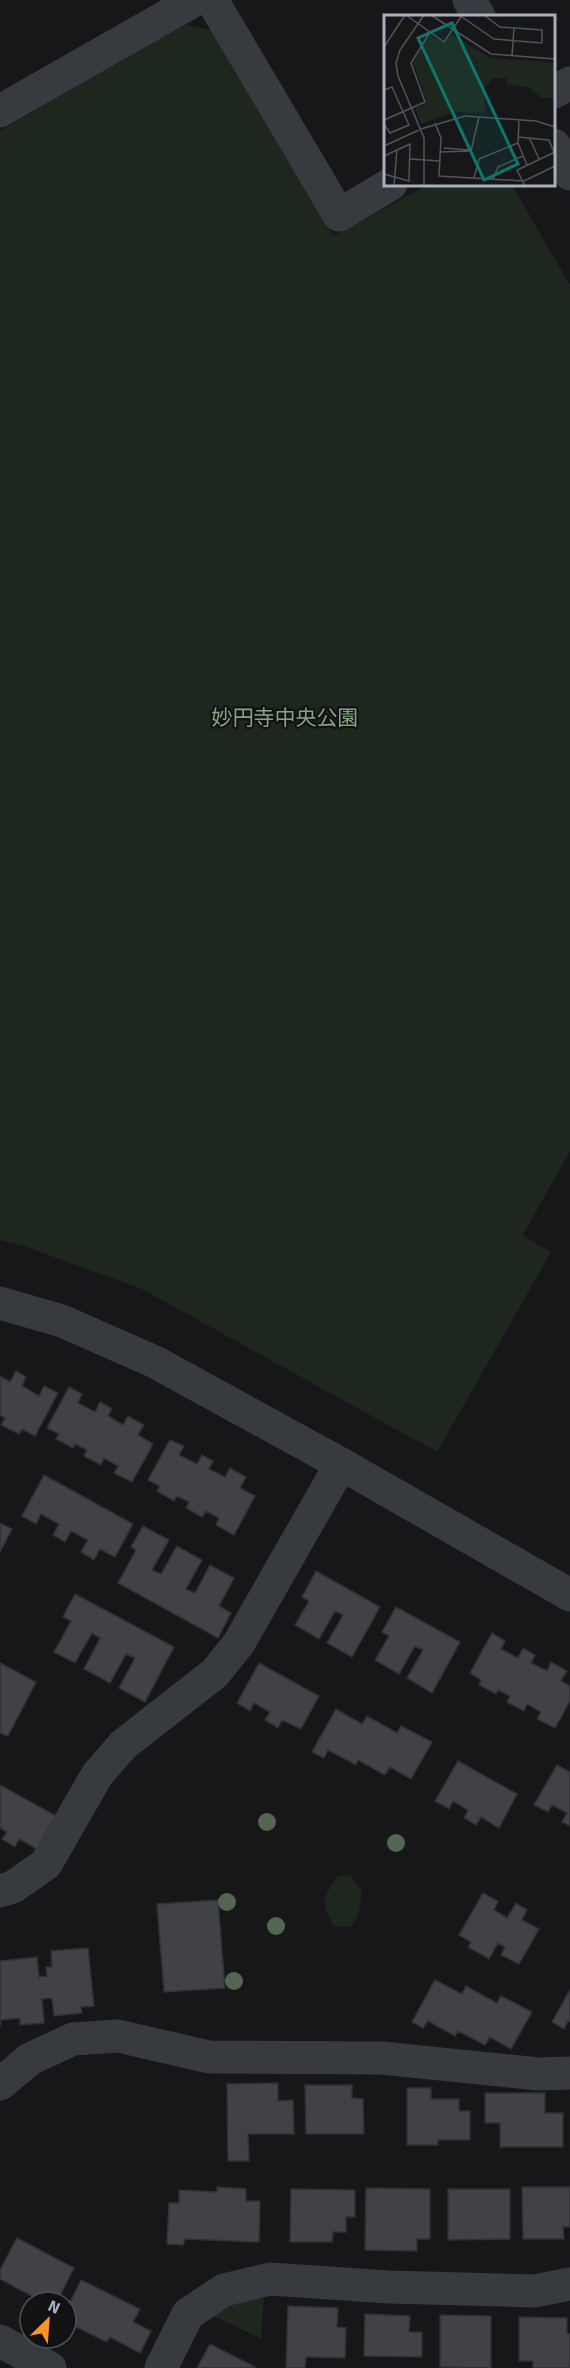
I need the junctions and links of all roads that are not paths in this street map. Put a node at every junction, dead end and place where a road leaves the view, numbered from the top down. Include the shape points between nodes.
1 (195, 0) edge
2 (212, 0) edge
3 (469, 0) edge
4 (477, 15) edge
5 (570, 82) edge
6 (555, 91) edge
7 (0, 111) edge
8 (555, 147) edge
9 (570, 174) edge
10 (388, 186) edge
11 (0, 1303) edge
12 (340, 1464) junction
13 (570, 1595) edge
14 (0, 1891) edge
15 (570, 2073) edge
16 (0, 2084) edge
17 (570, 2284) edge
18 (0, 2341) edge
19 (50, 2368) edge
20 (161, 2368) edge

1 - 7 street
2 - 10 street via 339,214
3 - 4 street
5 - 6 street
8 - 9 street
11 - 12 street via 62,1321 155,1362
12 - 13 street
12 - 14 street via 239,1643 215,1673 117,1752 97,1775 46,1864 13,1887
15 - 16 street via 529,2073 382,2058 209,2057 118,2036 73,2039 30,2060
17 - 20 street via 535,2291 270,2279 224,2290 188,2314
18 - 19 street

